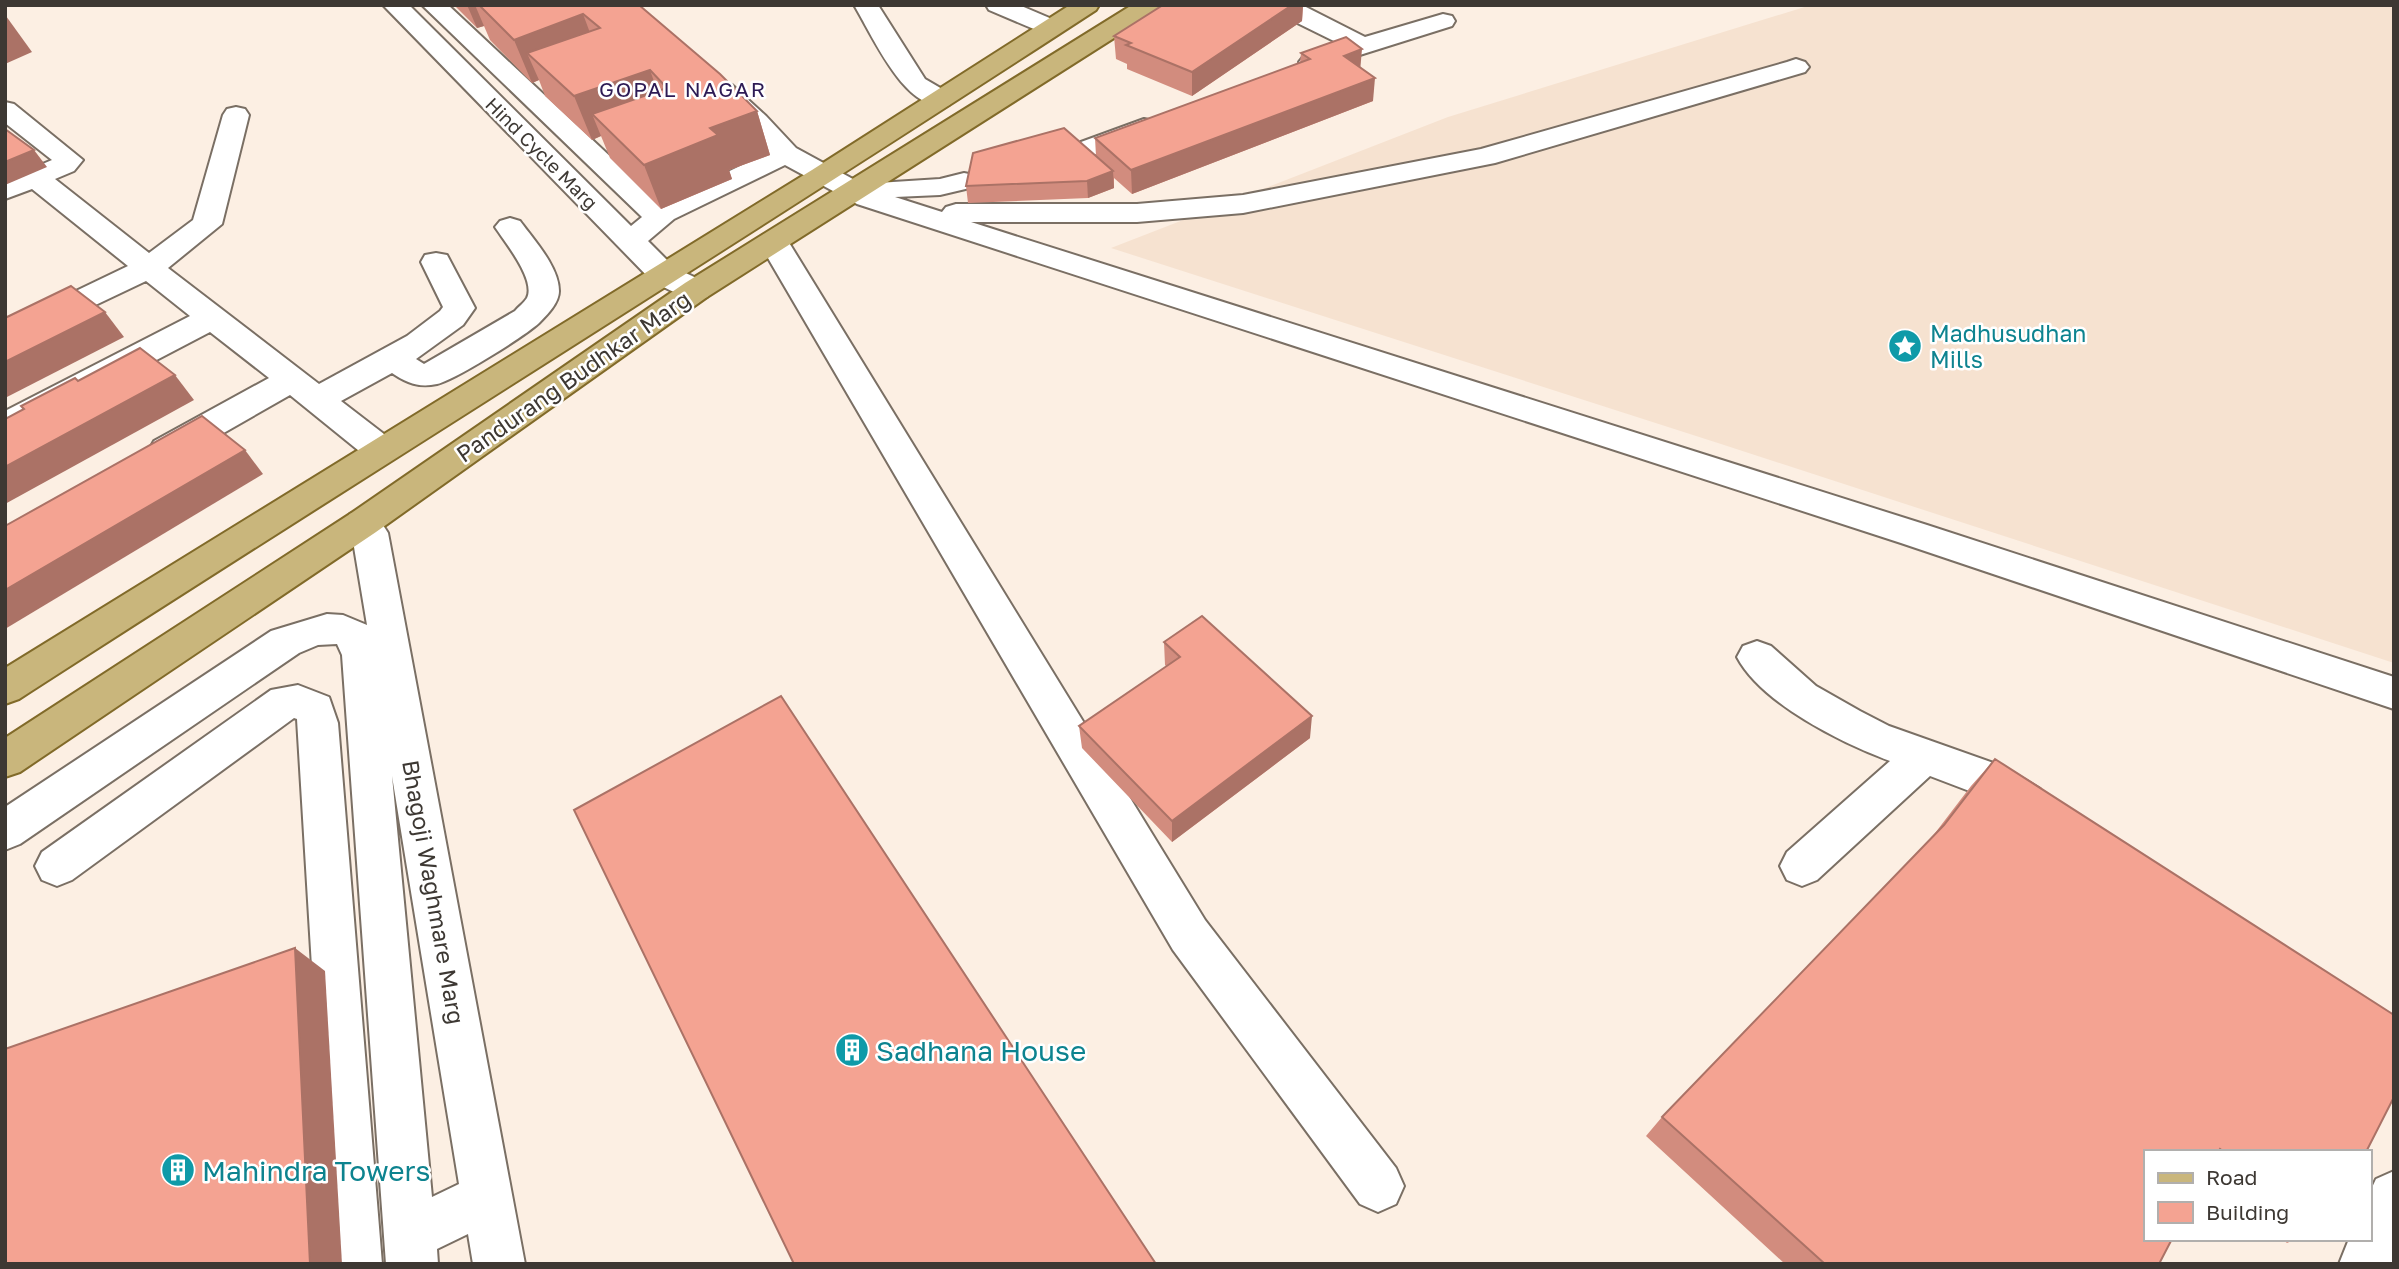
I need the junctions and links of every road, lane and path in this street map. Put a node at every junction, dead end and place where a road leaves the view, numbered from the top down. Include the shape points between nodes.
1 (395, 5) edge
2 (434, 5) edge
3 (866, 5) edge
4 (998, 5) edge
5 (1033, 5) edge
6 (1149, 5) edge
7 (1280, 5) edge
8 (1067, 17) edge
9 (1443, 21) dead end
10 (480, 33) junction
11 (437, 47) junction
12 (1365, 47) junction
13 (1796, 67) dead end
14 (1289, 71) edge
15 (708, 77) edge
16 (552, 83) edge
17 (527, 92) junction
18 (940, 99) junction
19 (493, 104) junction
20 (5, 110) edge
21 (236, 115) dead end
22 (1165, 119) edge
23 (601, 147) junction
24 (1091, 148) edge
25 (786, 154) junction
26 (552, 164) junction
27 (35, 178) junction
28 (964, 181) edge
29 (837, 184) junction
30 (5, 191) edge
31 (915, 213) junction
32 (658, 217) junction
33 (510, 227) dead end
34 (773, 241) junction
35 (630, 243) junction
36 (436, 262) dead end
37 (150, 267) junction
38 (664, 275) junction
39 (696, 290) junction
40 (212, 317) junction
41 (5, 338) edge
42 (392, 358) junction
43 (305, 389) junction
44 (5, 425) edge
45 (381, 450) junction
46 (137, 466) edge
47 (363, 523) junction
48 (1757, 656) dead end
49 (5, 688) edge
50 (2394, 693) edge
51 (1923, 757) junction
52 (5, 760) edge
53 (2057, 823) edge
54 (5, 831) edge
55 (57, 866) dead end
56 (1802, 866) dead end
57 (1378, 1186) dead end
58 (488, 1197) junction
59 (2394, 1198) edge
60 (411, 1249) edge
61 (356, 1264) edge
62 (499, 1264) edge
63 (2365, 1264) edge

1 - 11 street, Hind Cycle Marg
2 - 10 street
3 - 18 street via 915,84
4 - 8 street
5 - 8 street
6 - 29 main road, Pandurang Budhkar Marg
7 - 12 street
8 - 18 main road, Pandurang Budhkar Marg
9 - 12 street
10 - 11 street
10 - 17 street
11 - 19 street, Hind Cycle Marg
12 - 14 street
13 - 31 street via 1485,157 1242,204 1137,213
15 - 25 street
16 - 17 street
17 - 19 street
17 - 23 street
18 - 29 main road, Pandurang Budhkar Marg
19 - 26 street, Hind Cycle Marg
20 - 27 street via 69,160
21 - 37 street via 207,224
22 - 24 street
23 - 26 street
23 - 32 street
25 - 29 street
25 - 32 street
26 - 35 street, Hind Cycle Marg
27 - 30 street
27 - 37 street
28 - 29 street via 940,187
29 - 31 street
29 - 34 main road, Pandurang Budhkar Marg
29 - 38 main road, Pandurang Budhkar Marg
31 - 50 street
32 - 35 street
33 - 42 street via 544,283 538,306 435,374 418,375
34 - 39 main road, Pandurang Budhkar Marg
34 - 57 street via 1189,935
35 - 38 street, Hind Cycle Marg
36 - 42 street via 459,308 457,313
37 - 40 street
37 - 41 street
38 - 39 street, Hind Cycle Marg
38 - 45 main road, Pandurang Budhkar Marg
39 - 47 main road, Pandurang Budhkar Marg
40 - 43 street
40 - 44 street
42 - 43 street
43 - 45 street
43 - 46 street
45 - 49 main road, Pandurang Budhkar Marg
47 - 52 main road, Pandurang Budhkar Marg
47 - 58 street, Bhagoji Waghmare Marg via 370,534
48 - 51 street via 1802,698 1875,738
51 - 53 street via 1987,779
51 - 56 street
54 - 60 street via 285,642 338,627 352,634 361,656
55 - 61 street via 285,702 299,701 315,709
58 - 60 street
58 - 62 street, Bhagoji Waghmare Marg
59 - 63 street

